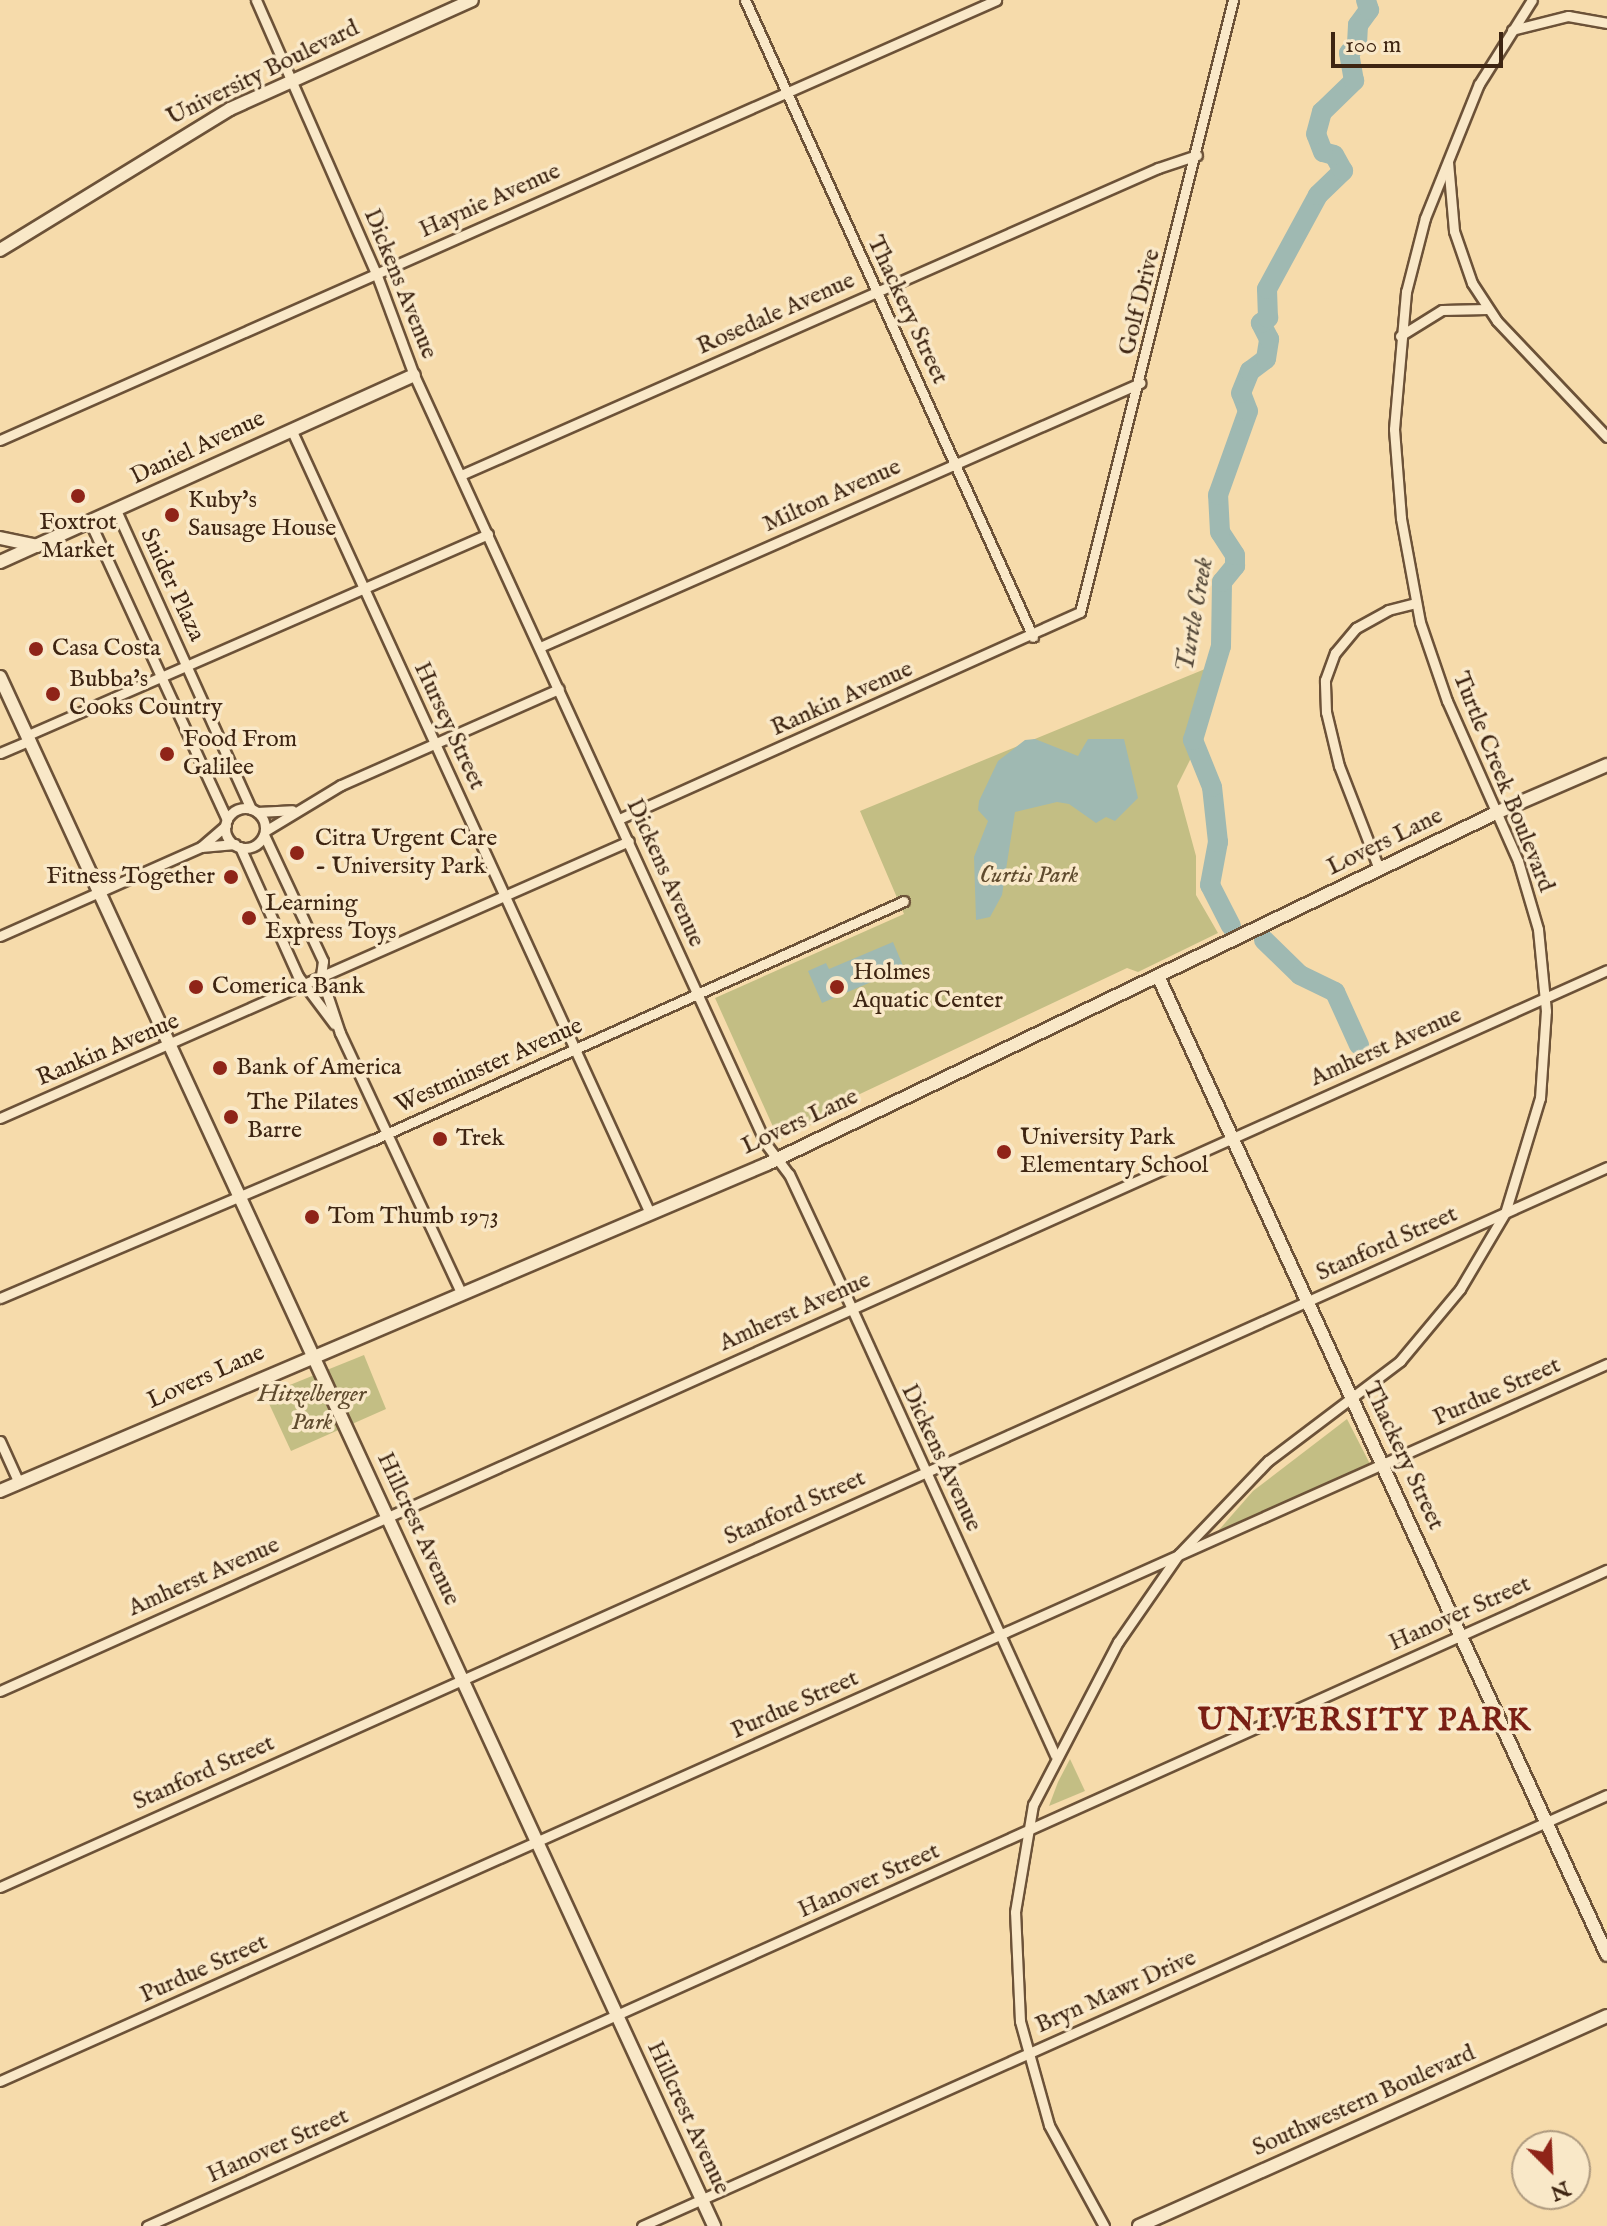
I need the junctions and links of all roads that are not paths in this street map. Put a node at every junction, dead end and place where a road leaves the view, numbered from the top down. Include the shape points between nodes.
1 (256, 0) edge
2 (472, 0) edge
3 (745, 0) edge
4 (996, 0) edge
5 (1233, 0) edge
6 (1532, 0) edge
7 (1607, 23) edge
8 (1512, 30) junction
9 (290, 80) junction
10 (786, 93) junction
11 (1197, 155) junction
12 (1447, 159) junction
13 (0, 250) edge
14 (376, 273) junction
15 (874, 293) junction
16 (1487, 309) junction
17 (1400, 336) junction
18 (414, 375) junction
19 (1140, 383) junction
20 (291, 429) junction
21 (1607, 437) edge
22 (0, 440) edge
23 (954, 464) junction
24 (461, 475) junction
25 (116, 510) junction
26 (90, 522) junction
27 (488, 534) junction
28 (0, 538) edge
29 (37, 546) junction
30 (0, 562) edge
31 (365, 590) junction
32 (1416, 603) junction
33 (1080, 612) joint
34 (1033, 637) junction
35 (540, 647) junction
36 (187, 666) junction
37 (0, 677) edge
38 (160, 677) junction
39 (559, 689) junction
40 (29, 737) junction
41 (435, 744) junction
42 (0, 753) edge
43 (1607, 765) edge
44 (254, 810) junction
45 (292, 810) junction
46 (1498, 812) junction
47 (619, 819) junction
48 (226, 822) junction
49 (264, 833) junction
50 (629, 841) junction
51 (237, 846) junction
52 (201, 847) junction
53 (1379, 869) junction
54 (100, 892) junction
55 (504, 896) junction
56 (904, 901) dead end
57 (0, 936) edge
58 (1607, 970) edge
59 (321, 976) junction
60 (1158, 976) junction
61 (307, 983) junction
62 (698, 994) junction
63 (1545, 998) junction
64 (340, 1033) junction
65 (171, 1045) junction
66 (574, 1050) junction
67 (0, 1118) edge
68 (386, 1134) junction
69 (1232, 1138) junction
70 (778, 1158) junction
71 (1607, 1167) edge
72 (241, 1198) junction
73 (650, 1213) junction
74 (1505, 1213) junction
75 (461, 1293) junction
76 (0, 1298) edge
77 (1307, 1301) junction
78 (852, 1308) junction
79 (313, 1354) junction
80 (1607, 1364) edge
81 (1352, 1397) junction
82 (0, 1441) edge
83 (1383, 1465) junction
84 (925, 1472) junction
85 (19, 1483) junction
86 (0, 1491) edge
87 (387, 1516) junction
88 (1179, 1554) junction
89 (1607, 1570) edge
90 (1000, 1634) junction
91 (1461, 1634) junction
92 (462, 1679) junction
93 (0, 1691) edge
94 (1055, 1755) junction
95 (1607, 1795) edge
96 (1547, 1822) junction
97 (1026, 1832) junction
98 (538, 1843) junction
99 (0, 1887) edge
100 (1607, 1955) edge
101 (1607, 2016) edge
102 (618, 2018) junction
103 (1027, 2054) junction
104 (0, 2081) edge
105 (702, 2200) junction
106 (147, 2226) edge
107 (642, 2226) edge
108 (714, 2226) edge
109 (1104, 2226) edge
110 (1139, 2226) edge

1 - 9 street, Dickens Avenue
2 - 9 street, University Boulevard
3 - 10 street, Thackery Street
4 - 10 street, Haynie Avenue
5 - 11 street, Golf Drive
6 - 8 street, Turtle Creek Boulevard
7 - 8 street via 1568,16
8 - 12 street, Turtle Creek Boulevard via 1479,84
9 - 13 street, University Boulevard via 163,147
9 - 14 street, Dickens Avenue
10 - 14 street, Haynie Avenue
10 - 15 street, Thackery Street
11 - 15 street, Rosedale Avenue
11 - 19 street, Golf Drive
12 - 16 street via 1454,231
12 - 17 street, Turtle Creek Boulevard via 1425,218
14 - 18 street, Dickens Avenue
14 - 22 street, Haynie Avenue
15 - 23 street, Thackery Street
15 - 24 street, Rosedale Avenue
16 - 17 street via 1442,310
16 - 21 street
17 - 32 street, Turtle Creek Boulevard via 1394,462
18 - 20 street, Daniel Avenue
18 - 24 street, Dickens Avenue
19 - 23 street, Milton Avenue
19 - 33 street, Golf Drive
20 - 25 street, Daniel Avenue
20 - 31 street, Hursey Street
23 - 34 street, Thackery Street
23 - 35 street, Milton Avenue
24 - 27 street, Dickens Avenue
25 - 26 street, Daniel Avenue
25 - 36 street, Snider Plaza
26 - 29 street, Daniel Avenue
26 - 38 street, Snider Plaza
27 - 31 street
27 - 35 street, Dickens Avenue
28 - 29 street
29 - 30 street, Daniel Avenue
31 - 36 street
31 - 41 street, Hursey Street
32 - 46 street, Turtle Creek Boulevard via 1447,701
32 - 53 street via 1388,610 1356,628 1335,653 1325,680 1326,712 1339,766
33 - 34 street, Rankin Avenue
34 - 47 street, Rankin Avenue
35 - 39 street, Dickens Avenue
36 - 38 street
36 - 44 street, Snider Plaza
37 - 40 street, Hillcrest Avenue
38 - 40 street
38 - 48 street, Snider Plaza
39 - 41 street
39 - 47 street, Dickens Avenue
40 - 42 street
40 - 54 street, Hillcrest Avenue
41 - 45 street
41 - 55 street, Hursey Street
43 - 46 street, Lovers Lane
44 - 45 street
44 - 48 street via 237,810
44 - 49 street
45 - 49 street
46 - 53 street, Lovers Lane
46 - 63 street, Turtle Creek Boulevard via 1533,906
47 - 50 street, Dickens Avenue
48 - 51 street
48 - 52 street
49 - 51 street via 254,845
49 - 59 street via 323,961
50 - 55 street, Rankin Avenue
50 - 62 street, Dickens Avenue
51 - 52 street
51 - 61 street via 295,970
52 - 54 street
53 - 60 street, Lovers Lane
54 - 57 street
54 - 65 street, Hillcrest Avenue
55 - 59 street, Rankin Avenue
55 - 66 street, Hursey Street
56 - 62 street, Westminster Avenue
58 - 63 street, Amherst Avenue
59 - 61 street, Rankin Avenue
59 - 64 street
60 - 69 street, Thackery Street
60 - 70 street, Lovers Lane
61 - 64 street
61 - 65 street, Rankin Avenue
62 - 66 street, Westminster Avenue
62 - 70 street, Dickens Avenue via 766,1144
63 - 69 street, Amherst Avenue
63 - 74 street, Turtle Creek Boulevard via 1540,1098
64 - 68 street
65 - 67 street, Rankin Avenue
65 - 72 street, Hillcrest Avenue
66 - 68 street, Westminster Avenue
66 - 73 street, Hursey Street
68 - 72 street, Westminster Avenue
68 - 75 street
69 - 77 street, Thackery Street
69 - 78 street, Amherst Avenue
70 - 73 street, Lovers Lane
70 - 78 street, Dickens Avenue
71 - 74 street, Stanford Street
72 - 76 street, Westminster Avenue
72 - 79 street, Hillcrest Avenue
73 - 75 street, Lovers Lane
74 - 77 street, Stanford Street
74 - 81 street, Turtle Creek Boulevard via 1437,1320 1400,1361
75 - 79 street, Lovers Lane
77 - 81 street, Thackery Street
77 - 84 street, Stanford Street
78 - 84 street, Dickens Avenue
78 - 87 street, Amherst Avenue
79 - 85 street, Lovers Lane
79 - 87 street, Hillcrest Avenue
80 - 83 street, Purdue Street
81 - 83 street, Thackery Street
81 - 88 street, Turtle Creek Boulevard via 1268,1461
82 - 85 street
83 - 88 street, Purdue Street
83 - 91 street, Thackery Street
84 - 90 street, Dickens Avenue
84 - 92 street, Stanford Street
85 - 86 street, Lovers Lane
87 - 92 street, Hillcrest Avenue
87 - 93 street, Amherst Avenue
88 - 90 street, Purdue Street
88 - 94 street, Turtle Creek Boulevard via 1118,1642
89 - 91 street, Hanover Street
90 - 94 street, Dickens Avenue
90 - 98 street, Purdue Street
91 - 96 street, Thackery Street
91 - 97 street, Hanover Street
92 - 98 street, Hillcrest Avenue
92 - 99 street, Stanford Street
94 - 97 street, Turtle Creek Boulevard
95 - 96 street, Bryn Mawr Drive
96 - 100 street, Thackery Street
96 - 103 street, Bryn Mawr Drive
97 - 102 street, Hanover Street
97 - 103 street, Turtle Creek Boulevard via 1013,1948
98 - 102 street, Hillcrest Avenue
98 - 104 street, Purdue Street
101 - 110 street, Southwestern Boulevard
102 - 105 street, Hillcrest Avenue
102 - 106 street, Hanover Street
103 - 105 street, Bryn Mawr Drive
103 - 109 street, Turtle Creek Boulevard via 1055,2138
105 - 107 street, Bryn Mawr Drive
105 - 108 street, Hillcrest Avenue

